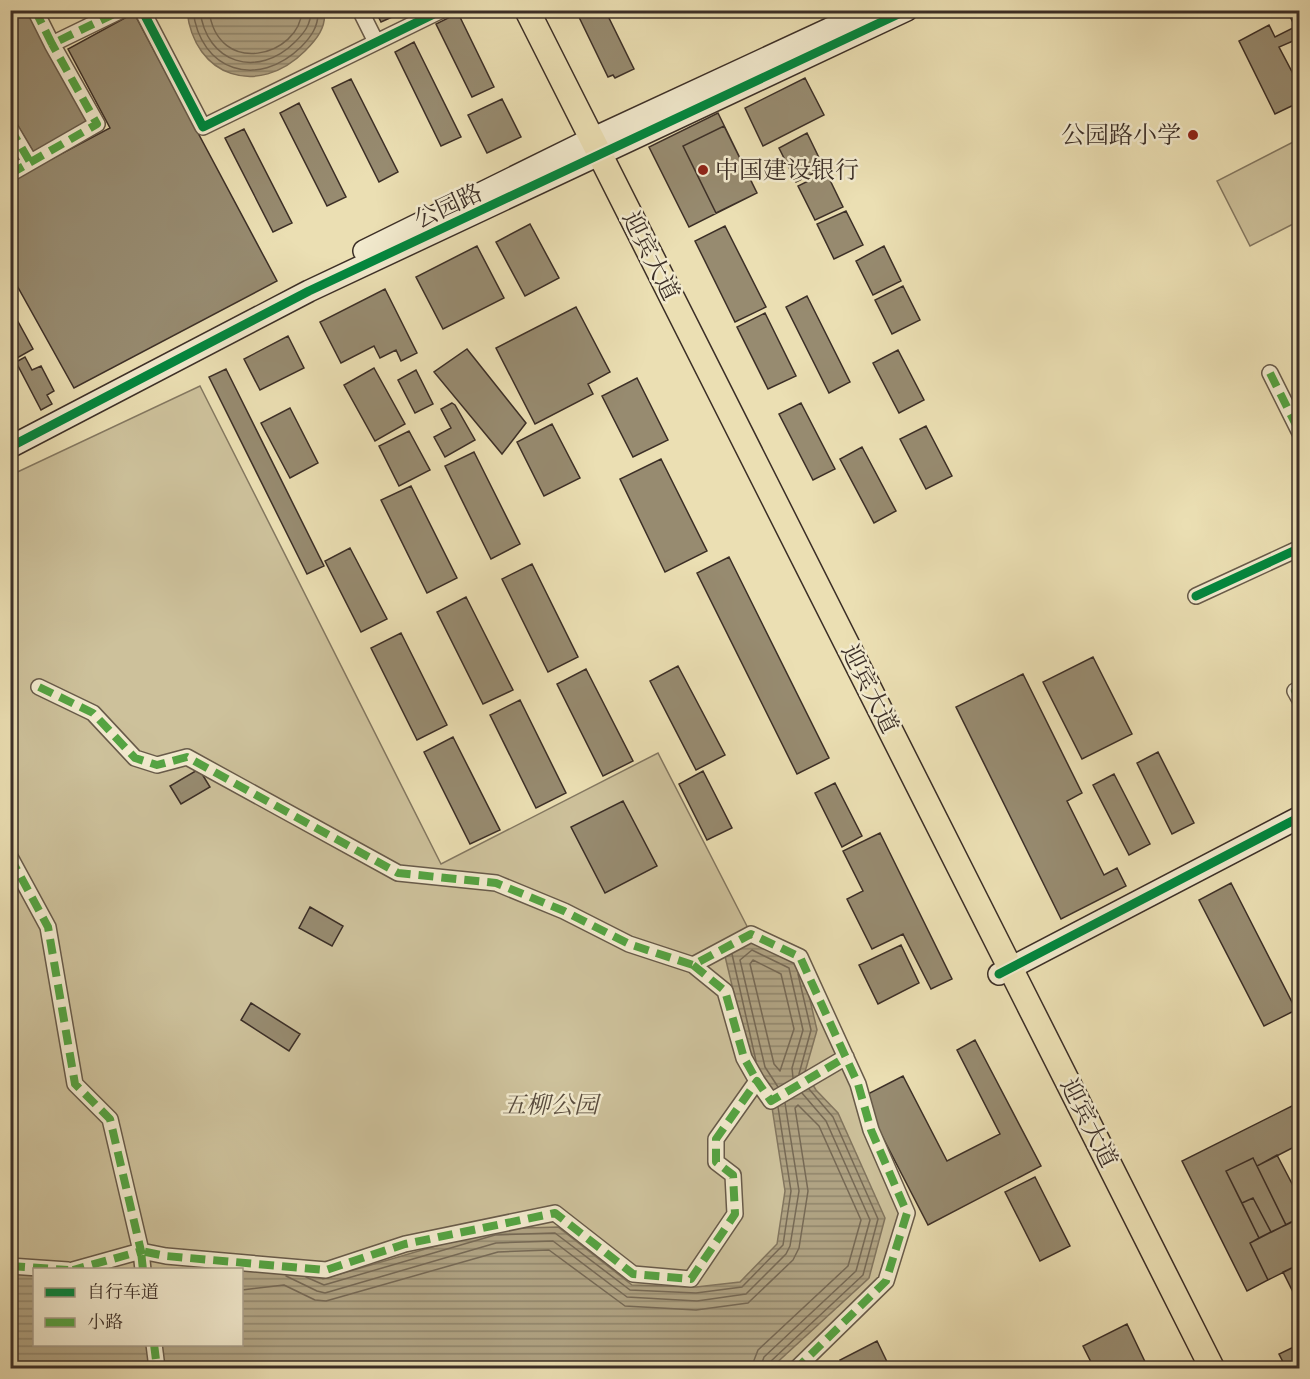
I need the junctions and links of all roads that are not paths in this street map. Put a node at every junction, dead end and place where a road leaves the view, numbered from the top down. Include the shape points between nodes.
1 (35, 10) edge
2 (122, 10) edge
3 (142, 10) edge
4 (360, 10) edge
5 (442, 10) edge
6 (513, 10) edge
7 (526, 10) edge
8 (870, 10) edge
9 (907, 10) edge
10 (418, 16) edge
11 (376, 42) junction
12 (52, 44) junction
13 (10, 128) edge
14 (591, 150) junction
15 (30, 162) junction
16 (10, 174) edge
17 (1270, 373) dead end
18 (1299, 433) edge
19 (10, 438) edge
20 (10, 447) edge
21 (1299, 548) edge
22 (1196, 596) dead end
23 (39, 687) dead end
24 (1299, 689) edge
25 (1299, 700) edge
26 (1299, 817) edge
27 (10, 857) edge
28 (693, 965) junction
29 (1005, 971) junction
30 (846, 1057) junction
31 (757, 1081) junction
32 (141, 1251) junction
33 (10, 1266) edge
34 (49, 1268) edge
35 (77, 1268) edge
36 (143, 1268) edge
37 (154, 1346) edge
38 (157, 1368) edge
39 (797, 1368) edge
40 (1197, 1368) edge
41 (1212, 1368) edge

1 - 12 street
2 - 12 street
3 - 11 street via 203,128
4 - 11 street
5 - 10 street
6 - 14 main road, 迎宾大道
7 - 14 main road, 迎宾大道
8 - 14 street
9 - 14 street, 公园路
10 - 11 street
12 - 15 street via 97,124
13 - 15 street
14 - 19 street via 298,284
14 - 20 street, 公园路
14 - 29 main road, 迎宾大道
15 - 16 street
17 - 18 street
21 - 22 street
23 - 28 street via 93,713 135,758 157,765 187,757 398,873 495,884 564,911 629,944
24 - 25 street via 1295,691
26 - 29 street
27 - 32 street via 48,927 75,1084 110,1119
28 - 30 street via 751,934 800,957
28 - 31 street via 725,991 744,1058
29 - 40 main road, 迎宾大道
29 - 41 main road, 迎宾大道
30 - 31 street via 771,1101
30 - 39 street via 871,1130 907,1214 886,1281
31 - 32 street via 716,1139 716,1161 733,1175 735,1214 692,1279 633,1274 555,1213 405,1244 326,1270
32 - 35 street
32 - 36 street
33 - 34 street
37 - 38 street

